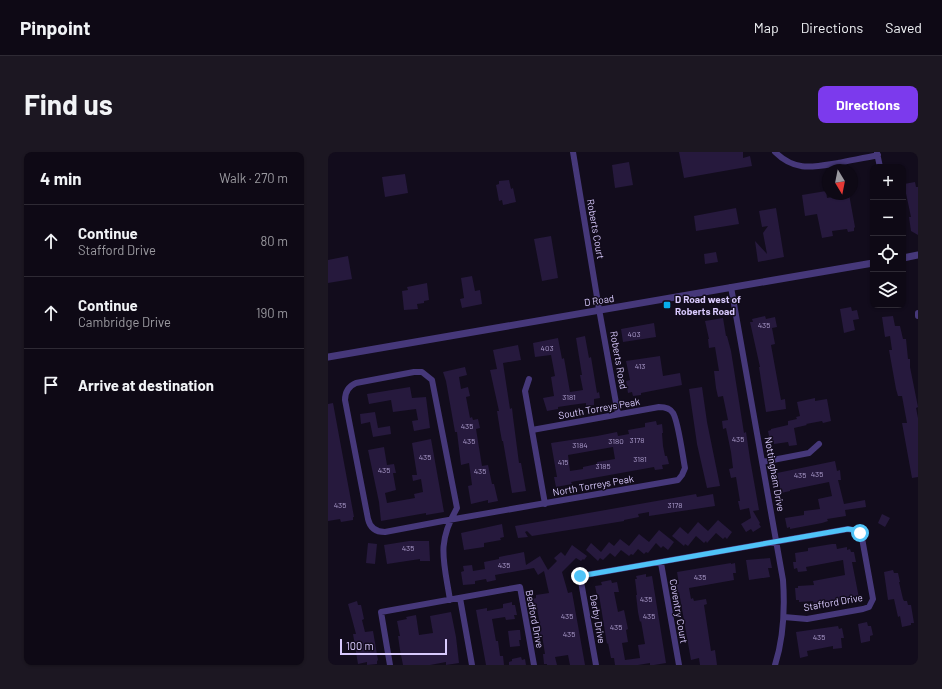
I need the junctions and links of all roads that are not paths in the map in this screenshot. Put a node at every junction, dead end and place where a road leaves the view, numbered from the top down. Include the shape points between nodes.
1 (573, 152) edge
2 (775, 152) edge
3 (878, 154) edge
4 (880, 164) edge
5 (918, 255) edge
6 (906, 257) edge
7 (870, 264) edge
8 (731, 287) junction
9 (599, 309) junction
10 (328, 357) edge
11 (529, 379) dead end
12 (618, 414) junction
13 (532, 430) junction
14 (819, 444) dead end
15 (762, 462) junction
16 (682, 475) joint
17 (545, 504) junction
18 (450, 520) junction
19 (776, 542) junction
20 (661, 563) junction
21 (460, 598) junction
22 (450, 600) junction
23 (784, 617) junction
24 (390, 665) edge
25 (472, 665) edge
26 (534, 665) edge
27 (596, 665) edge
28 (679, 665) edge
29 (775, 665) edge

1 - 9 street, Roberts Court
2 - 3 street via 785,161 804,167
3 - 4 street
5 - 6 street
7 - 8 street, D Road
8 - 9 street, D Road
8 - 15 street, Nottingham Drive
9 - 10 street, D Road
9 - 12 street, Roberts Road
11 - 13 street via 525,391
12 - 13 street, South Torreys Peak
12 - 16 street, South Torreys Peak via 659,407 670,409 676,419 685,468
13 - 17 street
14 - 15 street via 809,453
15 - 19 street, Nottingham Drive
16 - 17 street, North Torreys Peak via 678,480
17 - 18 street, North Torreys Peak
18 - 18 street, North Torreys Peak via 457,508 432,380 426,374 418,372 353,384 346,393 345,400 370,525 378,531 385,532
18 - 22 street via 443,552
19 - 20 street
19 - 23 street, Nottingham Drive via 783,580
19 - 23 street, Stafford Drive via 848,529 858,531 862,538 873,599 869,607 863,609 807,619
20 - 27 street, Derby Drive via 580,576
20 - 28 street, Coventry Court
21 - 22 street
21 - 25 street
21 - 26 street, Bedford Drive via 520,587
22 - 24 street via 380,612
23 - 29 street, Nottingham Drive

